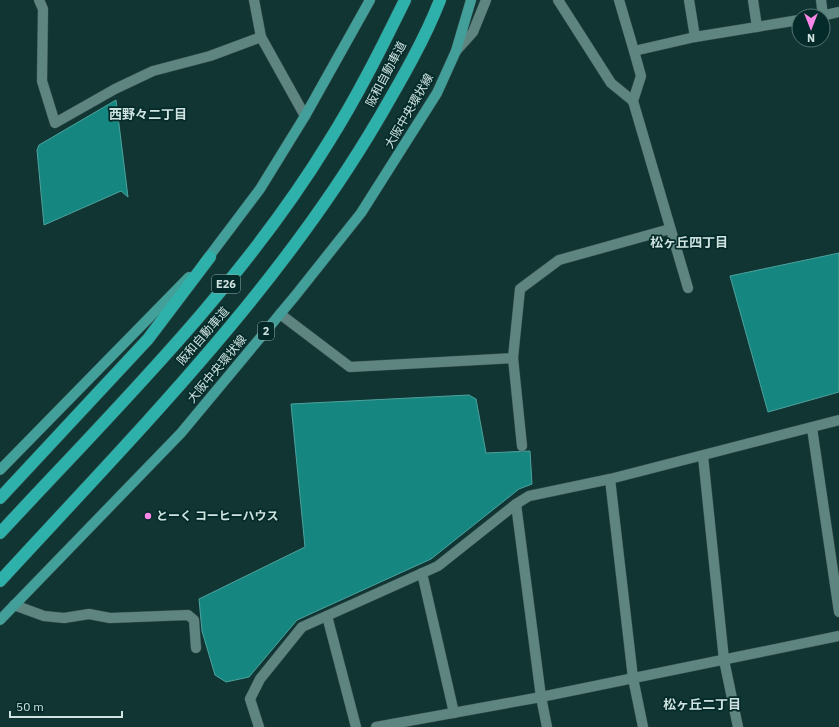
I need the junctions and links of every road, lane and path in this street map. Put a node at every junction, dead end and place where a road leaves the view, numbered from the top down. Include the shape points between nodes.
1 (39, 0) edge
2 (254, 0) edge
3 (369, 0) edge
4 (405, 0) edge
5 (440, 0) edge
6 (471, 0) edge
7 (486, 0) edge
8 (558, 0) edge
9 (619, 0) edge
10 (689, 0) edge
11 (753, 0) edge
12 (791, 21) edge
13 (757, 27) junction
14 (261, 37) junction
15 (695, 37) junction
16 (456, 51) junction
17 (634, 51) junction
18 (633, 101) junction
19 (305, 116) junction
20 (670, 228) junction
21 (210, 257) junction
22 (688, 288) dead end
23 (280, 314) junction
24 (513, 358) junction
25 (839, 420) edge
26 (812, 428) junction
27 (522, 446) dead end
28 (703, 456) junction
29 (0, 470) edge
30 (610, 479) junction
31 (0, 498) edge
32 (516, 504) junction
33 (0, 533) edge
34 (422, 573) junction
35 (0, 581) edge
36 (14, 605) junction
37 (839, 612) edge
38 (327, 616) junction
39 (0, 620) edge
40 (839, 636) edge
41 (196, 648) dead end
42 (724, 660) junction
43 (633, 678) junction
44 (541, 697) junction
45 (454, 713) junction
46 (410, 724) edge
47 (259, 727) edge
48 (356, 727) edge
49 (376, 727) edge
50 (547, 727) edge
51 (643, 727) edge
52 (738, 727) edge

1 - 14 street via 43,9 42,81 55,123 115,89 153,72 210,56
2 - 14 street
3 - 19 main road
4 - 33 highway, 阪和自動車道 / E26 via 372,66 328,144 277,217 185,332
5 - 35 highway, 阪和自動車道 / E26 via 398,85 354,160 260,291 152,416
6 - 16 main road, 大阪中央環状線 / 2
7 - 16 street via 472,32
8 - 18 street via 611,83
9 - 17 street
10 - 15 street
11 - 13 street
12 - 13 street
13 - 15 street
14 - 19 street
15 - 17 street
16 - 23 main road, 大阪中央環状線 / 2 via 437,93 361,213
17 - 18 street via 641,76
18 - 20 street
19 - 21 main road via 260,189
20 - 22 street
20 - 24 street via 559,260 520,288
21 - 29 main road
21 - 31 highway via 148,339
23 - 24 street via 350,367
23 - 36 main road, 大阪中央環状線 / 2 via 181,433
24 - 27 street
25 - 26 street
26 - 28 street
26 - 37 street
28 - 30 street
28 - 42 street
30 - 32 street via 529,496
30 - 43 street
32 - 34 street via 438,566
32 - 44 street
34 - 38 street
34 - 45 street
36 - 39 main road, 大阪中央環状線 / 2
36 - 41 street via 44,616 64,618 89,614 110,618 188,615 194,620
38 - 47 street via 302,627 260,679 250,699
38 - 48 street
40 - 42 street
42 - 43 street
42 - 52 street
43 - 44 street
43 - 51 street
44 - 45 street
44 - 50 street
45 - 46 street
46 - 49 street

